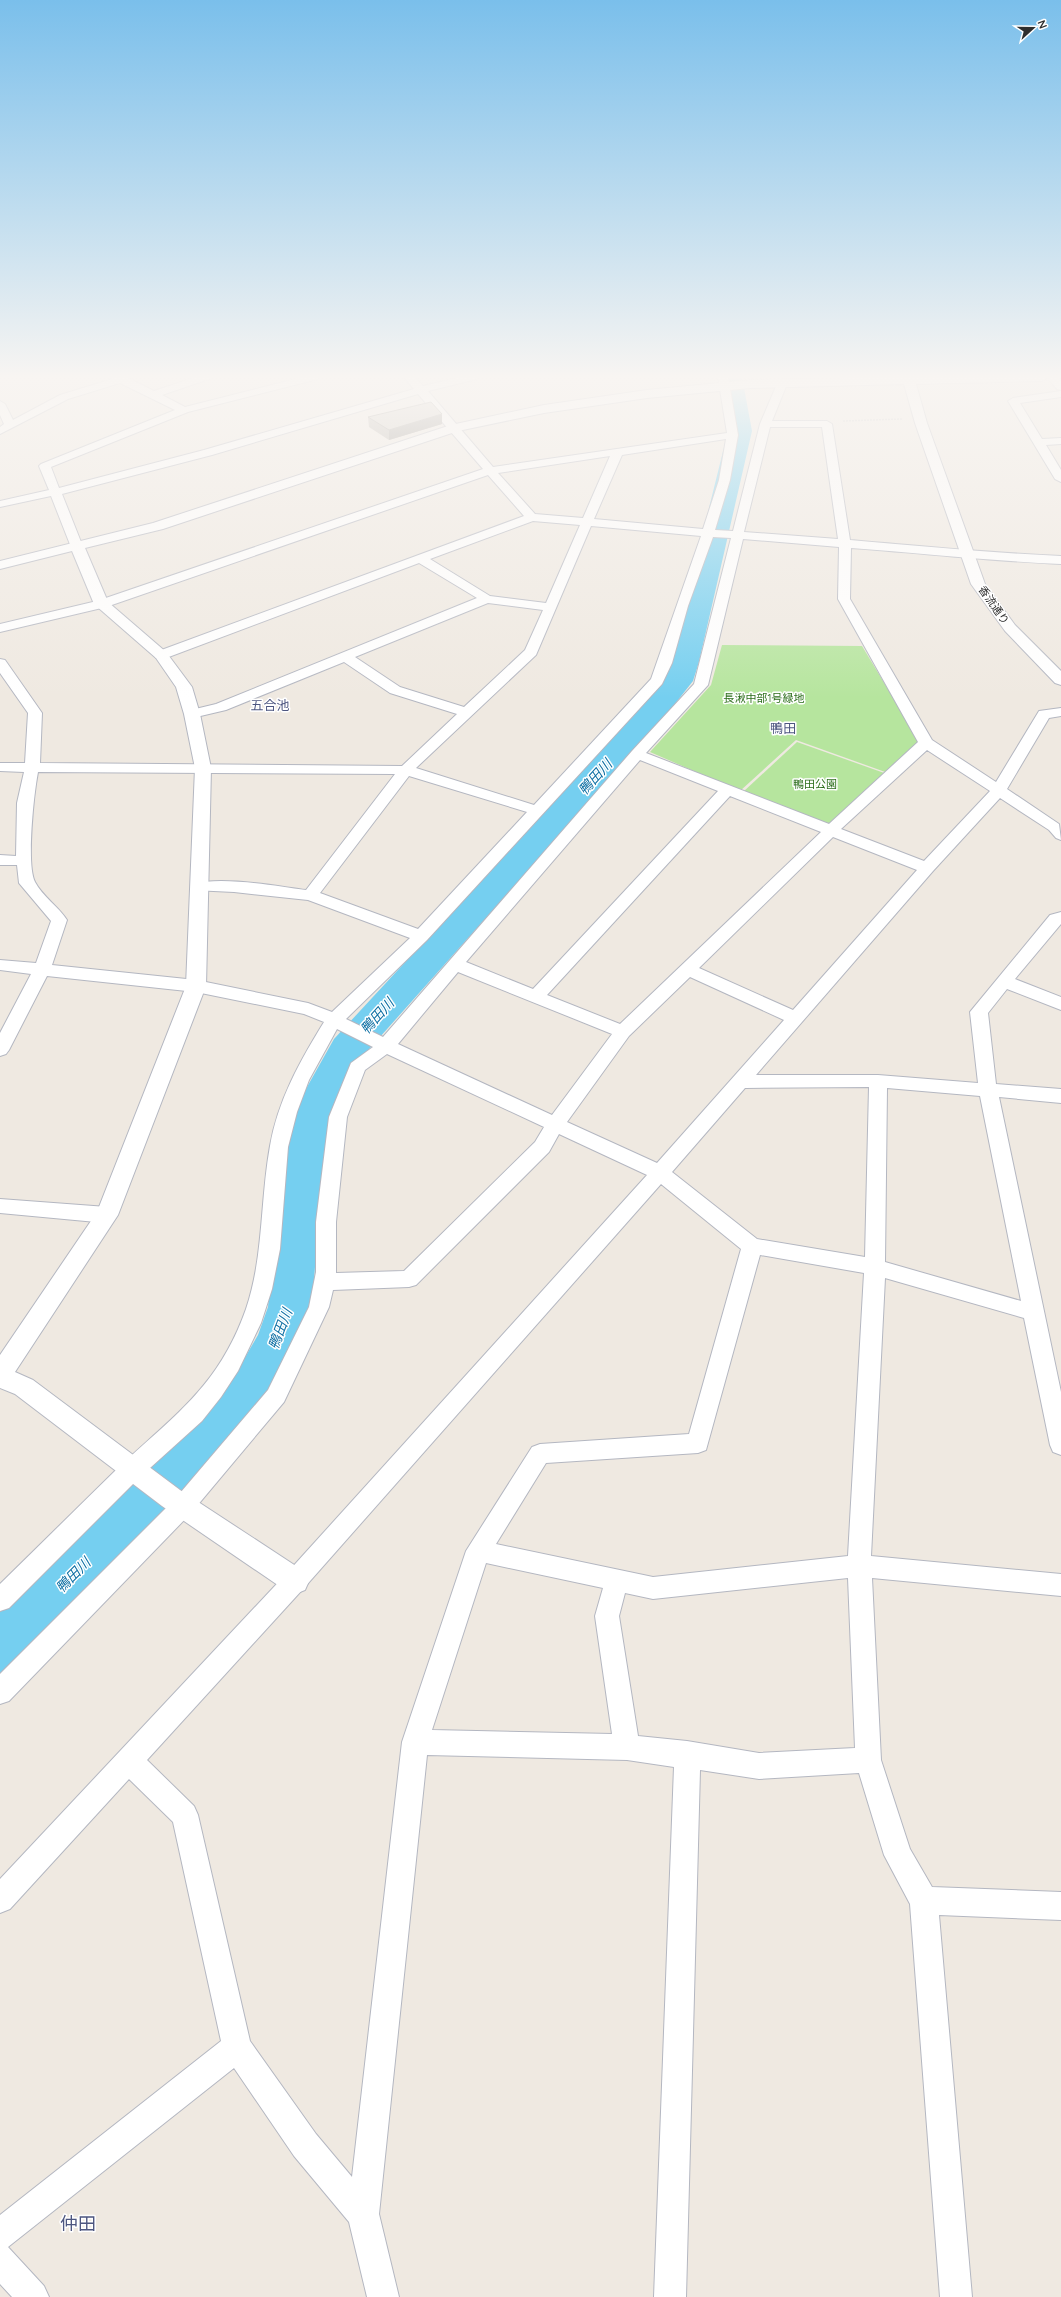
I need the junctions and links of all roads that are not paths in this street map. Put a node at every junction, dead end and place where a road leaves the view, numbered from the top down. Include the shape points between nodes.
1 (52, 484) edge
2 (88, 484) edge
3 (285, 484) edge
4 (451, 484) edge
5 (501, 484) edge
6 (603, 484) edge
7 (722, 484) edge
8 (750, 484) edge
9 (836, 484) edge
10 (943, 484) edge
11 (55, 493) junction
12 (0, 504) edge
13 (532, 517) junction
14 (587, 522) junction
15 (706, 533) junction
16 (738, 536) junction
17 (845, 544) junction
18 (77, 547) junction
19 (967, 552) junction
20 (421, 559) junction
21 (1061, 560) edge
22 (0, 565) edge
23 (487, 599) junction
24 (101, 604) junction
25 (550, 607) junction
26 (0, 628) edge
27 (161, 655) junction
28 (346, 657) junction
29 (1, 666) edge
30 (1061, 680) edge
31 (465, 712) junction
32 (1061, 712) edge
33 (192, 714) junction
34 (926, 743) junction
35 (637, 754) junction
36 (0, 767) edge
37 (32, 767) junction
38 (203, 768) junction
39 (406, 770) junction
40 (728, 789) junction
41 (999, 790) junction
42 (538, 811) junction
43 (831, 830) junction
44 (1061, 835) edge
45 (0, 860) edge
46 (24, 861) junction
47 (927, 868) junction
48 (199, 887) junction
49 (310, 895) junction
50 (1061, 917) edge
51 (421, 936) junction
52 (454, 964) junction
53 (0, 965) edge
54 (42, 969) junction
55 (688, 969) junction
56 (1006, 982) junction
57 (196, 986) junction
58 (536, 996) junction
59 (1061, 1004) edge
60 (796, 1018) junction
61 (334, 1020) junction
62 (623, 1032) junction
63 (386, 1046) junction
64 (0, 1050) edge
65 (878, 1081) junction
66 (739, 1082) junction
67 (988, 1090) junction
68 (1061, 1096) edge
69 (556, 1124) junction
70 (660, 1173) junction
71 (0, 1206) edge
72 (107, 1215) junction
73 (752, 1246) junction
74 (875, 1267) junction
75 (324, 1282) junction
76 (1035, 1313) junction
77 (0, 1376) edge
78 (1061, 1445) edge
79 (136, 1472) junction
80 (177, 1502) junction
81 (478, 1551) junction
82 (860, 1566) junction
83 (617, 1580) junction
84 (295, 1581) junction
85 (1061, 1585) edge
86 (0, 1600) edge
87 (0, 1692) edge
88 (415, 1742) junction
89 (627, 1747) junction
90 (687, 1754) junction
91 (868, 1760) junction
92 (129, 1761) junction
93 (0, 1899) edge
94 (924, 1901) junction
95 (1061, 1906) edge
96 (237, 2047) junction
97 (363, 2214) junction
98 (0, 2235) edge
99 (0, 2260) edge
100 (33, 2297) edge
101 (383, 2297) edge
102 (670, 2297) edge
103 (956, 2297) edge

1 - 11 street
2 - 11 street
3 - 18 street via 158,526
4 - 24 street
5 - 13 street
6 - 14 street
7 - 15 street
8 - 16 street
9 - 17 street
10 - 19 street, 香流通り
11 - 12 street
11 - 18 street
13 - 14 street
13 - 20 street
14 - 15 street
14 - 25 street
15 - 16 street
15 - 42 street via 673,634 666,664 657,681
16 - 17 street
16 - 35 street via 701,685
17 - 19 street
17 - 34 street via 844,599
18 - 22 street
18 - 24 street
19 - 21 street via 989,557
19 - 30 street, 香流通り via 978,584 1010,628
20 - 23 street
20 - 27 street
23 - 25 street
23 - 28 street
24 - 26 street
24 - 27 street
25 - 31 street via 531,652
27 - 33 street via 184,687
28 - 31 street via 396,690
28 - 33 street via 221,707
29 - 37 street via 35,713
31 - 39 street
32 - 41 street via 1044,714
33 - 38 street
34 - 41 street
34 - 43 street
35 - 40 street
35 - 52 street
36 - 37 street
37 - 38 street
37 - 46 street via 25,803
38 - 39 street
38 - 48 street
39 - 42 street
39 - 49 street
40 - 43 street
40 - 58 street
41 - 44 street via 1054,827
41 - 47 street
42 - 51 street
43 - 47 street
43 - 55 street
45 - 46 street
46 - 54 street via 27,883 59,920
47 - 60 street
48 - 49 street via 234,887
48 - 57 street
49 - 51 street
50 - 56 street via 1056,918
51 - 61 street
52 - 58 street
52 - 63 street
53 - 54 street
54 - 57 street
54 - 64 street
55 - 60 street
55 - 62 street
56 - 59 street
56 - 67 street via 979,1012
57 - 61 street via 308,1009
57 - 72 street
58 - 62 street
60 - 66 street
61 - 63 street
61 - 79 street via 301,1075 281,1140 266,1280 256,1311 232,1361 216,1387 195,1413
62 - 69 street
63 - 69 street
63 - 75 street via 357,1067 338,1117 326,1222
65 - 66 street
65 - 67 street
65 - 74 street
66 - 70 street
67 - 68 street
67 - 76 street
69 - 70 street
69 - 75 street via 542,1147 409,1279
70 - 73 street
70 - 84 street
71 - 72 street
72 - 77 street
73 - 74 street
73 - 81 street via 698,1443 540,1454
74 - 76 street
74 - 82 street
75 - 80 street via 319,1307 276,1396
76 - 78 street
77 - 79 street via 24,1387
79 - 80 street
79 - 86 street
80 - 84 street
80 - 87 street
81 - 83 street
81 - 88 street
82 - 83 street via 653,1588
82 - 85 street
82 - 91 street
83 - 89 street via 607,1616
84 - 92 street
88 - 89 street
88 - 97 street
89 - 90 street
90 - 91 street via 759,1766
90 - 102 street
91 - 94 street via 898,1855
92 - 93 street
92 - 96 street via 185,1815
94 - 95 street
94 - 103 street
96 - 97 street via 305,2145
96 - 98 street
97 - 101 street
99 - 100 street

